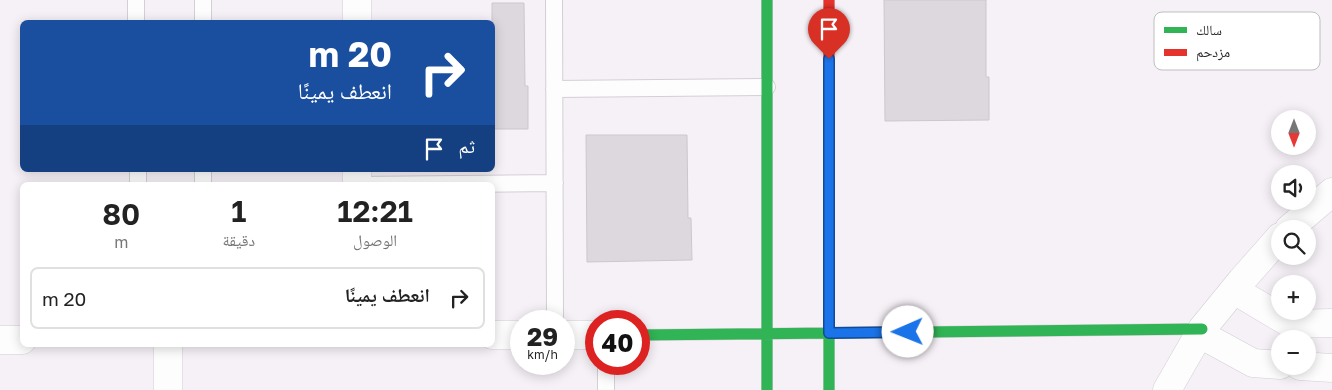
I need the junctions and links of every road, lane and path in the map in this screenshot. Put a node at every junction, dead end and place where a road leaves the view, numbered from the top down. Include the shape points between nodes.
1 (136, 0) edge
2 (204, 0) edge
3 (356, 0) edge
4 (554, 0) edge
5 (768, 0) edge
6 (829, 0) edge
7 (136, 20) edge
8 (204, 20) edge
9 (357, 20) edge
10 (767, 87) junction
11 (554, 89) junction
12 (555, 183) junction
13 (495, 184) edge
14 (1332, 192) edge
15 (1299, 220) edge
16 (1271, 247) edge
17 (1234, 290) junction
18 (555, 310) edge
19 (1332, 323) edge
20 (1201, 332) junction
21 (829, 333) junction
22 (767, 334) junction
23 (495, 335) edge
24 (510, 335) edge
25 (650, 335) edge
26 (0, 340) edge
27 (20, 340) edge
28 (168, 347) edge
29 (1271, 364) edge
30 (1316, 367) edge
31 (1332, 368) edge
32 (606, 375) edge
33 (168, 390) edge
34 (606, 390) edge
35 (767, 390) edge
36 (829, 390) edge
37 (1167, 390) edge

1 - 7 lane
2 - 8 lane
3 - 9 street
4 - 11 lane
5 - 10 street
6 - 21 street
10 - 11 lane
10 - 22 street
11 - 12 lane
12 - 13 lane
12 - 18 lane
14 - 15 street
16 - 17 street
17 - 19 street via 1291,324
17 - 20 street
20 - 21 street
20 - 29 street via 1253,363
20 - 37 street
21 - 22 street
21 - 36 street
22 - 25 street
22 - 35 street
23 - 24 street
26 - 27 street
28 - 33 street
30 - 31 street
32 - 34 lane

